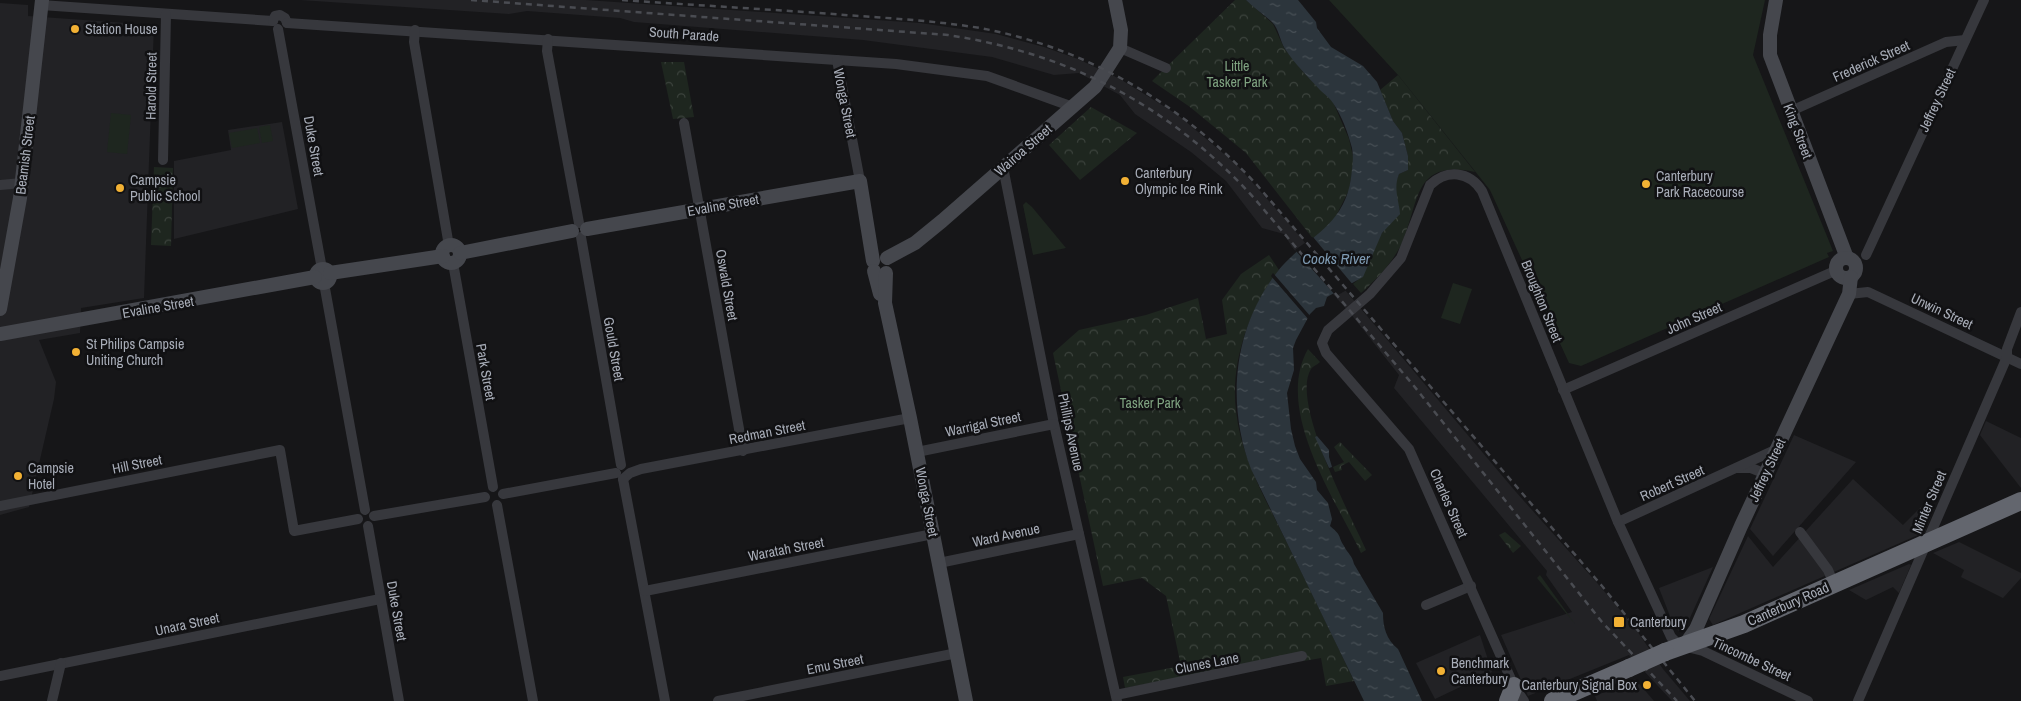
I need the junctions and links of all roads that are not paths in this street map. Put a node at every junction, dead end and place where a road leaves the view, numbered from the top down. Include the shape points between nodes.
1 (1115, 0) edge
2 (1776, 0) edge
3 (1984, 0) edge
4 (42, 2) edge
5 (166, 14) junction
6 (279, 24) junction
7 (415, 30) junction
8 (548, 39) junction
9 (1965, 40) junction
10 (1120, 48) junction
11 (836, 60) junction
12 (1166, 68) dead end
13 (1073, 107) junction
14 (1790, 111) junction
15 (684, 123) dead end
16 (163, 160) dead end
17 (1004, 167) junction
18 (860, 181) junction
19 (22, 183) junction
20 (0, 185) edge
21 (699, 209) junction
22 (580, 230) junction
23 (451, 255) junction
24 (1866, 255) dead end
25 (1847, 258) junction
26 (882, 265) junction
27 (1837, 270) junction
28 (323, 276) junction
29 (1851, 277) junction
30 (1849, 294) junction
31 (0, 309) edge
32 (2021, 312) edge
33 (0, 334) edge
34 (1324, 336) joint
35 (2007, 357) junction
36 (2021, 364) edge
37 (1563, 390) junction
38 (910, 418) junction
39 (1054, 424) junction
40 (1778, 449) junction
41 (743, 451) junction
42 (917, 452) junction
43 (1736, 468) junction
44 (622, 473) junction
45 (1766, 474) junction
46 (493, 487) junction
47 (503, 494) junction
48 (486, 497) junction
49 (2021, 501) edge
50 (497, 505) junction
51 (0, 506) edge
52 (365, 510) junction
53 (374, 516) junction
54 (358, 520) junction
55 (1618, 522) junction
56 (368, 526) junction
57 (1800, 532) dead end
58 (934, 534) junction
59 (1079, 534) junction
60 (1927, 543) junction
61 (939, 563) junction
62 (1834, 584) junction
63 (1470, 586) junction
64 (645, 591) junction
65 (380, 599) junction
66 (1426, 605) dead end
67 (1684, 646) junction
68 (957, 653) junction
69 (1302, 656) dead end
70 (61, 663) junction
71 (0, 676) edge
72 (1511, 693) edge
73 (1117, 698) edge
74 (52, 701) edge
75 (399, 701) edge
76 (533, 701) edge
77 (665, 701) edge
78 (718, 701) edge
79 (966, 701) edge
80 (1524, 701) edge
81 (1553, 701) edge
82 (1808, 701) edge
83 (1858, 701) edge

1 - 10 street via 1121,30
2 - 14 street, King Street via 1770,55
3 - 9 street, Jeffrey Street
4 - 5 street, South Parade
4 - 19 street, Beamish Street
5 - 6 street, South Parade
5 - 16 street, Harold Street
6 - 7 street, South Parade
6 - 28 street, Duke Street
7 - 8 street, South Parade
7 - 23 street, Park Street via 414,42
8 - 11 street, South Parade
8 - 22 street, Gould Street via 547,51
9 - 14 street, Frederick Street via 1946,42
9 - 24 street, Jeffrey Street
10 - 12 street
10 - 13 street, Wairoa Street via 1095,87
11 - 13 street, South Parade via 987,76
11 - 18 street, Wonga Street
13 - 17 street, Wairoa Street
14 - 25 street, King Street
15 - 21 street, Oswald Street
17 - 26 street, Wairoa Street via 915,243
17 - 39 street, Phillips Avenue
18 - 21 street, Evaline Street
18 - 26 street, Wonga Street via 870,234
19 - 20 street
19 - 31 street, Beamish Street
21 - 22 street, Evaline Street
21 - 41 street, Oswald Street
22 - 23 street, Evaline Street
22 - 44 street, Gould Street
23 - 28 street, Evaline Street
23 - 46 street, Park Street
25 - 27 street via 1839,261
25 - 29 street via 1856,266
26 - 38 street, Wonga Street via 885,303
27 - 29 street via 1842,277
27 - 37 street, John Street
28 - 33 street, Evaline Street
28 - 52 street, Duke Street
29 - 30 street
30 - 35 street, Unwin Street via 1864,291 1873,294
30 - 40 street, Jeffrey Street
32 - 35 street, Minter Street
34 - 37 street, Broughton Street via 1370,294 1401,258 1430,185 1444,176 1464,175 1474,181 1484,197
34 - 63 street, Charles Street via 1324,350 1409,449
35 - 36 street, Unwin Street
35 - 60 street, Minter Street
37 - 55 street, Broughton Street
38 - 41 street, Redman Street
38 - 42 street, Wonga Street
39 - 42 street, Warrigal Street
39 - 59 street, Phillips Avenue
40 - 43 street, Robert Street
40 - 45 street, Jeffrey Street
41 - 44 street, Redman Street
42 - 58 street, Wonga Street
43 - 45 street via 1751,468
43 - 55 street, Robert Street
44 - 47 street, Redman Street
44 - 64 street, Gould Street
45 - 67 street, Jeffrey Street via 1696,629
46 - 47 street via 499,488
46 - 48 street via 488,489
47 - 50 street
48 - 50 street via 488,502
48 - 53 street
49 - 60 highway, Canterbury Road
50 - 76 street
51 - 54 street, Hill Street via 280,450 294,531
52 - 53 street
52 - 54 street via 359,514
53 - 56 street
54 - 56 street
55 - 67 street, Broughton Street via 1671,637
56 - 65 street, Duke Street
57 - 62 street via 1828,570
58 - 61 street, Wonga Street
58 - 64 street, Waratah Street
59 - 61 street, Ward Avenue
59 - 73 street, Phillips Avenue
60 - 62 highway, Canterbury Road
60 - 83 street, Minter Street
61 - 68 street, Wonga Street
62 - 67 highway, Canterbury Road via 1720,634
63 - 66 street
63 - 72 street, Charles Street
64 - 77 street, Gould Street
65 - 70 street, Unara Street
65 - 75 street, Duke Street
67 - 81 highway, Canterbury Road, bridge
67 - 82 street, Tincombe Street via 1703,651
68 - 78 street, Emu Street
68 - 79 street, Wonga Street
69 - 73 street, Clunes Lane
70 - 71 street, Unara Street
70 - 74 street
72 - 80 street, Charles Street

